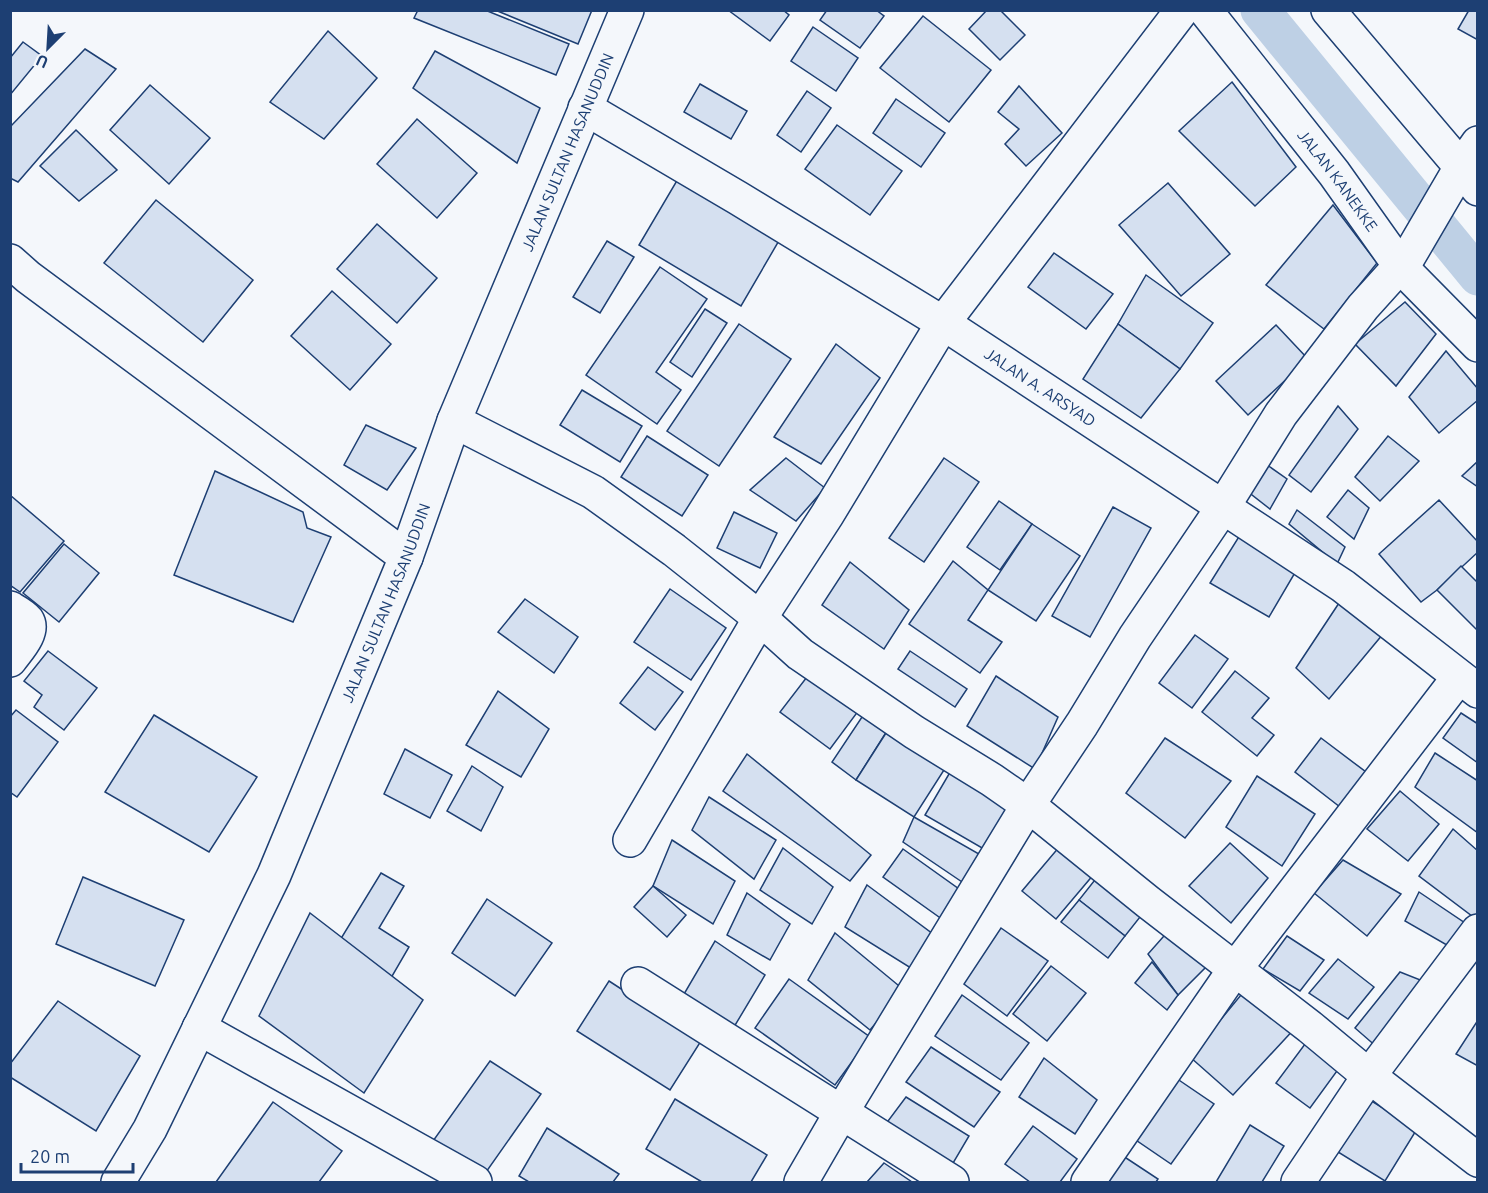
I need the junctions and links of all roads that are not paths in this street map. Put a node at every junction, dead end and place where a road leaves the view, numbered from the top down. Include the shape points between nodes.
1 (627, 10) edge
2 (1182, 10) edge
3 (1205, 10) edge
4 (1328, 10) edge
5 (585, 108) junction
6 (1466, 172) edge
7 (1405, 261) junction
8 (16, 278) edge
9 (943, 324) junction
10 (1478, 345) edge
11 (454, 421) junction
12 (1223, 507) junction
13 (406, 557) junction
14 (10, 608) edge
15 (760, 618) junction
16 (10, 660) edge
17 (1468, 684) edge
18 (1029, 805) junction
19 (630, 840) dead end
20 (1478, 931) edge
21 (1235, 969) junction
22 (638, 984) dead end
23 (199, 1029) junction
24 (1369, 1077) junction
25 (841, 1113) junction
26 (1478, 1160) edge
27 (118, 1182) edge
28 (475, 1182) edge
29 (801, 1182) edge
30 (952, 1182) edge
31 (1088, 1182) edge
32 (1298, 1182) edge

1 - 5 main road, JALAN SULTAN HASANUDDIN
2 - 9 main road
3 - 7 main road, JALAN KANEKKE
4 - 6 main road
5 - 9 main road, JALAN A. ARSYAD
5 - 11 main road, JALAN SULTAN HASANUDDIN
6 - 7 main road
7 - 10 main road, JALAN KANEKKE
7 - 12 main road via 1363,307 1281,414
8 - 13 main road
9 - 12 main road, JALAN A. ARSYAD
9 - 15 main road
11 - 13 main road, JALAN SULTAN HASANUDDIN
11 - 15 main road via 593,492
12 - 17 main road, JALAN A. ARSYAD via 1343,586
12 - 18 main road
13 - 23 main road, JALAN SULTAN HASANUDDIN via 274,875
14 - 16 main road via 26,619 30,627
15 - 18 main road via 800,654
15 - 19 main road
17 - 21 main road
18 - 21 main road
18 - 25 main road
20 - 24 main road
21 - 24 main road
21 - 31 main road
22 - 25 main road
23 - 27 main road, JALAN SULTAN HASANUDDIN via 150,1129
23 - 28 main road
24 - 26 main road
24 - 32 main road
25 - 29 main road
25 - 30 main road

